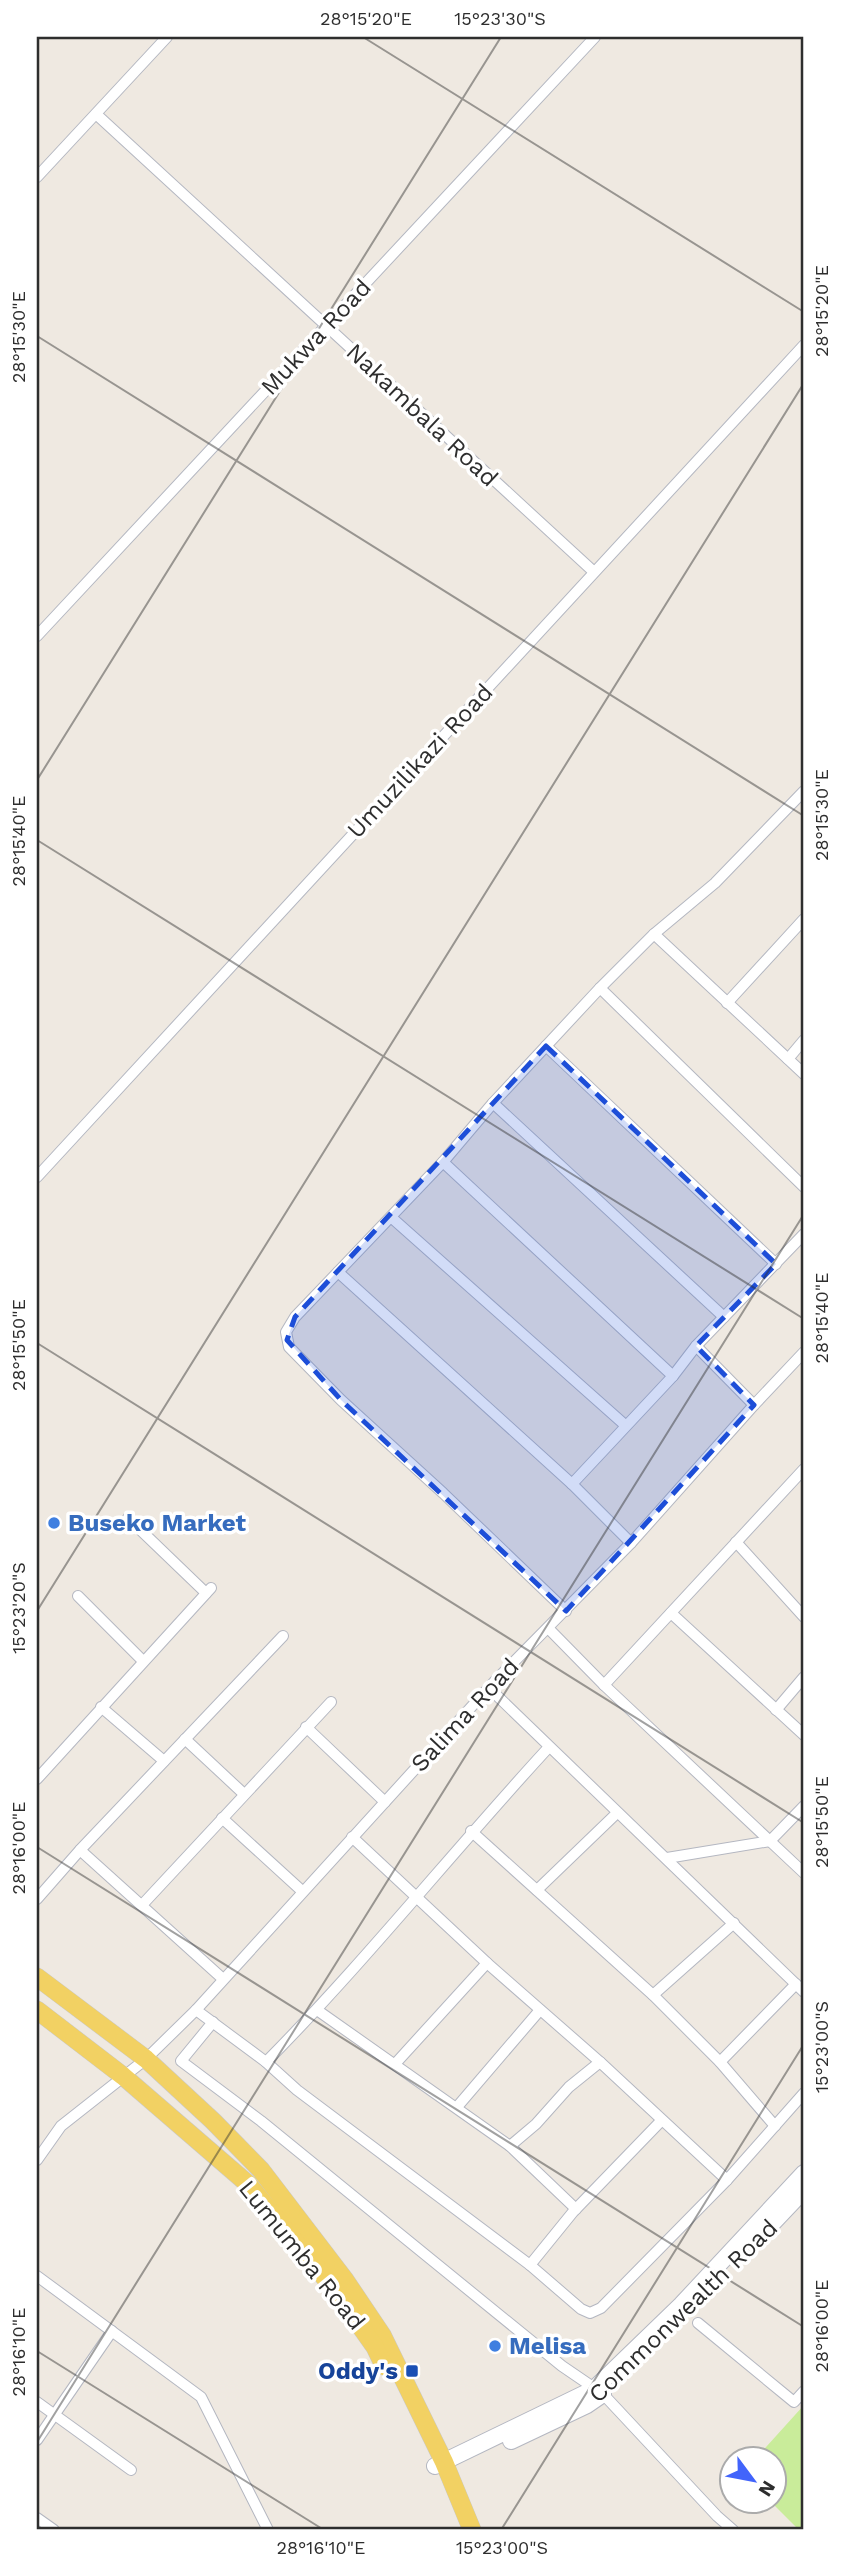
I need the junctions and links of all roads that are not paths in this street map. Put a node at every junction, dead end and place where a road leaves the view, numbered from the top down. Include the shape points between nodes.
1 (167, 37) edge
2 (594, 37) edge
3 (96, 114) junction
4 (37, 177) edge
5 (325, 326) junction
6 (804, 345) edge
7 (594, 572) junction
8 (37, 636) edge
9 (804, 791) edge
10 (804, 919) edge
11 (654, 934) junction
12 (600, 988) junction
13 (727, 1003) junction
14 (804, 1040) edge
15 (546, 1046) junction
16 (788, 1059) junction
17 (804, 1074) edge
18 (493, 1103) junction
19 (443, 1163) junction
20 (37, 1177) edge
21 (804, 1187) edge
22 (392, 1218) junction
23 (804, 1234) edge
24 (776, 1264) junction
25 (338, 1272) junction
26 (724, 1317) junction
27 (696, 1346) junction
28 (804, 1352) edge
29 (673, 1376) junction
30 (754, 1405) junction
31 (625, 1426) junction
32 (804, 1469) edge
33 (572, 1483) junction
34 (128, 1518) dead end
35 (736, 1542) junction
36 (631, 1543) junction
37 (78, 1596) dead end
38 (566, 1611) junction
39 (671, 1613) junction
40 (804, 1617) edge
41 (548, 1628) junction
42 (283, 1636) dead end
43 (143, 1661) junction
44 (804, 1677) edge
45 (604, 1685) junction
46 (489, 1688) junction
47 (331, 1702) dead end
48 (101, 1707) junction
49 (776, 1710) junction
50 (306, 1727) junction
51 (804, 1735) edge
52 (185, 1739) junction
53 (549, 1747) junction
54 (164, 1761) junction
55 (37, 1779) edge
56 (244, 1794) junction
57 (385, 1802) junction
58 (804, 1806) edge
59 (617, 1813) junction
60 (222, 1818) junction
61 (471, 1831) junction
62 (352, 1837) junction
63 (771, 1841) junction
64 (80, 1850) junction
65 (667, 1858) junction
66 (804, 1873) edge
67 (537, 1890) junction
68 (302, 1891) junction
69 (416, 1896) junction
70 (37, 1899) edge
71 (142, 1905) junction
72 (734, 1923) junction
73 (487, 1964) junction
74 (37, 1977) edge
75 (223, 1979) junction
76 (800, 1988) edge
77 (653, 1995) junction
78 (37, 2010) edge
79 (196, 2010) junction
80 (317, 2010) junction
81 (540, 2010) junction
82 (213, 2022) junction
83 (146, 2059) junction
84 (266, 2062) junction
85 (720, 2062) junction
86 (600, 2063) junction
87 (395, 2064) junction
88 (123, 2076) junction
89 (804, 2093) edge
90 (457, 2107) junction
91 (661, 2121) junction
92 (775, 2126) junction
93 (510, 2146) junction
94 (37, 2160) edge
95 (804, 2173) edge
96 (727, 2180) junction
97 (804, 2190) edge
98 (576, 2209) junction
99 (530, 2265) junction
100 (37, 2276) edge
101 (698, 2323) dead end
102 (112, 2331) junction
103 (804, 2390) edge
104 (599, 2391) junction
105 (37, 2402) edge
106 (54, 2415) junction
107 (37, 2440) edge
108 (441, 2468) junction
109 (131, 2470) dead end
110 (37, 2518) edge
111 (54, 2530) edge
112 (268, 2530) edge
113 (462, 2530) edge
114 (472, 2530) edge
115 (733, 2530) edge

1 - 3 street
2 - 5 street, Mukwa Road
3 - 4 street
3 - 5 street, Nakambala Road
5 - 7 street, Nakambala Road
5 - 8 street, Mukwa Road
6 - 7 street, Umuzilikazi Road
7 - 20 street, Umuzilikazi Road
9 - 11 street via 715,883
10 - 13 street
11 - 12 street
11 - 13 street
12 - 15 street
12 - 21 street
13 - 16 street
14 - 16 street
15 - 18 street
15 - 24 street
16 - 17 street
18 - 19 street
18 - 26 street
19 - 22 street
19 - 29 street
22 - 25 street
22 - 31 street
23 - 24 street
24 - 26 street
25 - 33 street
25 - 38 street via 295,1317 286,1332 289,1347
26 - 27 street
27 - 29 street
27 - 30 street
28 - 30 street, Salima Road
29 - 31 street
30 - 36 street, Salima Road
31 - 33 street
32 - 35 street
33 - 36 street
34 - 43 street via 208,1590
35 - 39 street
35 - 40 street
36 - 38 street, Salima Road
37 - 43 street
38 - 41 street, Salima Road
39 - 45 street
39 - 49 street
41 - 45 street
41 - 46 street, Salima Road
42 - 52 street
43 - 48 street
44 - 49 street
45 - 63 street
46 - 53 street
46 - 57 street, Salima Road
47 - 50 street
48 - 54 street
48 - 55 street
49 - 51 street
50 - 56 street
50 - 57 street
52 - 54 street
52 - 56 street
53 - 59 street
53 - 61 street
54 - 64 street
56 - 60 street
57 - 62 street, Salima Road
58 - 63 street
59 - 65 street
59 - 67 street
60 - 68 street
60 - 71 street
61 - 67 street
61 - 69 street
62 - 68 street, Salima Road
62 - 69 street
63 - 65 street
63 - 66 street
64 - 70 street
64 - 71 street
65 - 72 street
67 - 77 street
68 - 75 street, Salima Road
69 - 73 street
69 - 80 street
71 - 75 street
72 - 76 street
72 - 77 street
73 - 81 street
73 - 87 street
74 - 83 main road, Lumumba Road
75 - 79 street, Salima Road
76 - 85 street
77 - 85 street
78 - 88 main road, Lumumba Road
79 - 82 street
79 - 83 street, Salima Road
80 - 84 street
80 - 87 street
81 - 86 street
81 - 90 street
82 - 84 street
82 - 104 street via 181,2061 562,2367
83 - 88 street, Salima Road
83 - 108 main road, Lumumba Road via 261,2170 345,2280 382,2335
84 - 99 street
85 - 92 street
86 - 91 street
86 - 93 street
87 - 90 street
88 - 94 street, Salima Road via 61,2126
88 - 108 main road, Lumumba Road via 248,2184 334,2289 375,2347
89 - 92 street
90 - 93 street
91 - 96 street
91 - 98 street
92 - 96 street
93 - 98 street
95 - 104 main road, Commonwealth Road
96 - 99 street via 601,2308 590,2313
97 - 104 main road, Commonwealth Road via 685,2313
98 - 99 street
100 - 102 street
101 - 103 street via 794,2402
102 - 106 street
102 - 112 street via 201,2397
104 - 108 main road, Commonwealth Road
104 - 115 street
105 - 106 street
106 - 107 street
106 - 109 street
108 - 113 main road, Lumumba Road
108 - 114 main road, Lumumba Road
110 - 111 street

